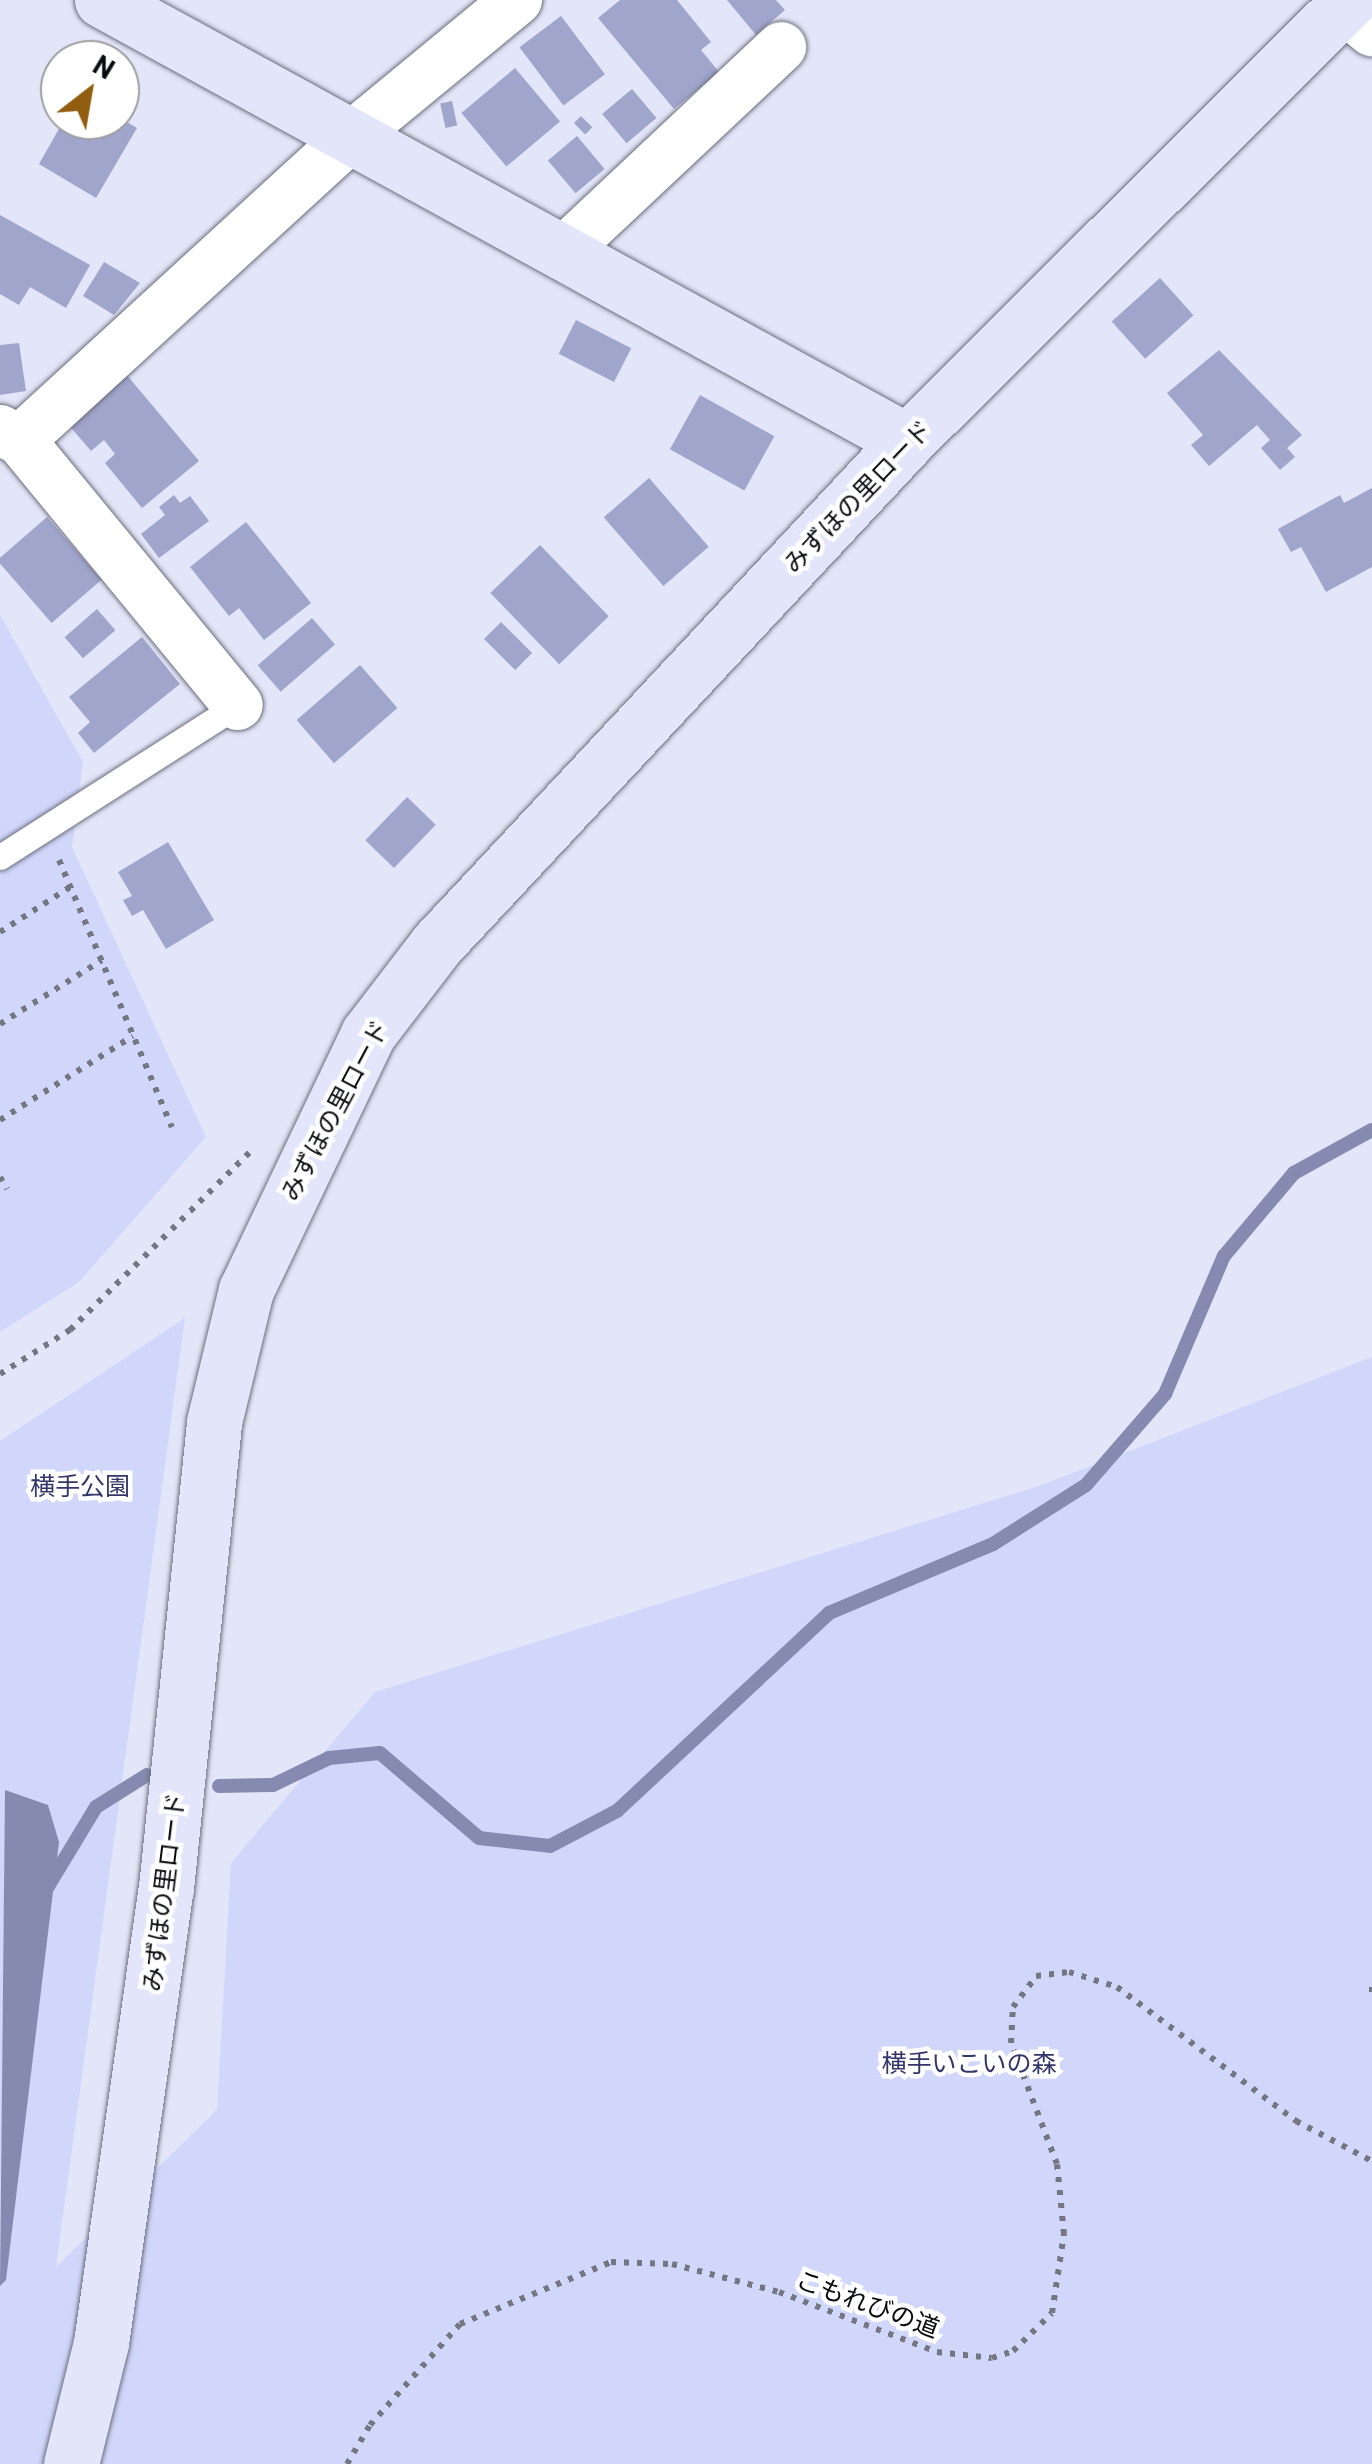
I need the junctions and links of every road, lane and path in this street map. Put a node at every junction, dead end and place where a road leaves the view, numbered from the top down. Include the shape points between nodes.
1 (102, 0) edge
2 (516, 0) edge
3 (1355, 13) edge
4 (781, 47) dead end
5 (352, 136) junction
6 (564, 251) junction
7 (10, 435) edge
8 (908, 441) junction
9 (238, 705) joint
10 (45, 827) junction
11 (0, 857) edge
12 (70, 887) junction
13 (0, 932) edge
14 (102, 960) junction
15 (0, 1024) edge
16 (133, 1036) junction
17 (0, 1120) edge
18 (172, 1127) dead end
19 (260, 1142) dead end
20 (0, 1177) edge
21 (7, 1189) dead end
22 (0, 1374) edge
23 (1372, 2161) edge
24 (70, 2464) edge
25 (347, 2464) edge

1 - 5 street
2 - 5 street
3 - 8 street, みずほの里ロード
4 - 6 street
5 - 6 street
5 - 7 street
6 - 8 street
7 - 9 street
8 - 24 street, みずほの里ロード via 438,944 368,1034 246,1290 214,1422 166,1888 101,2343
9 - 10 lane
10 - 11 lane
10 - 12 path
12 - 13 path
12 - 14 path
14 - 15 path
14 - 16 path
16 - 17 path
16 - 18 path
19 - 22 path via 70,1330
20 - 21 path
23 - 25 path, こもれびの道 via 1296,2121 1116,1987 1069,1972 1036,1976 1013,2007 1011,2043 1057,2164 1064,2234 1052,2313 1013,2351 992,2358 937,2352 779,2292 672,2264 611,2262 460,2324 370,2425

